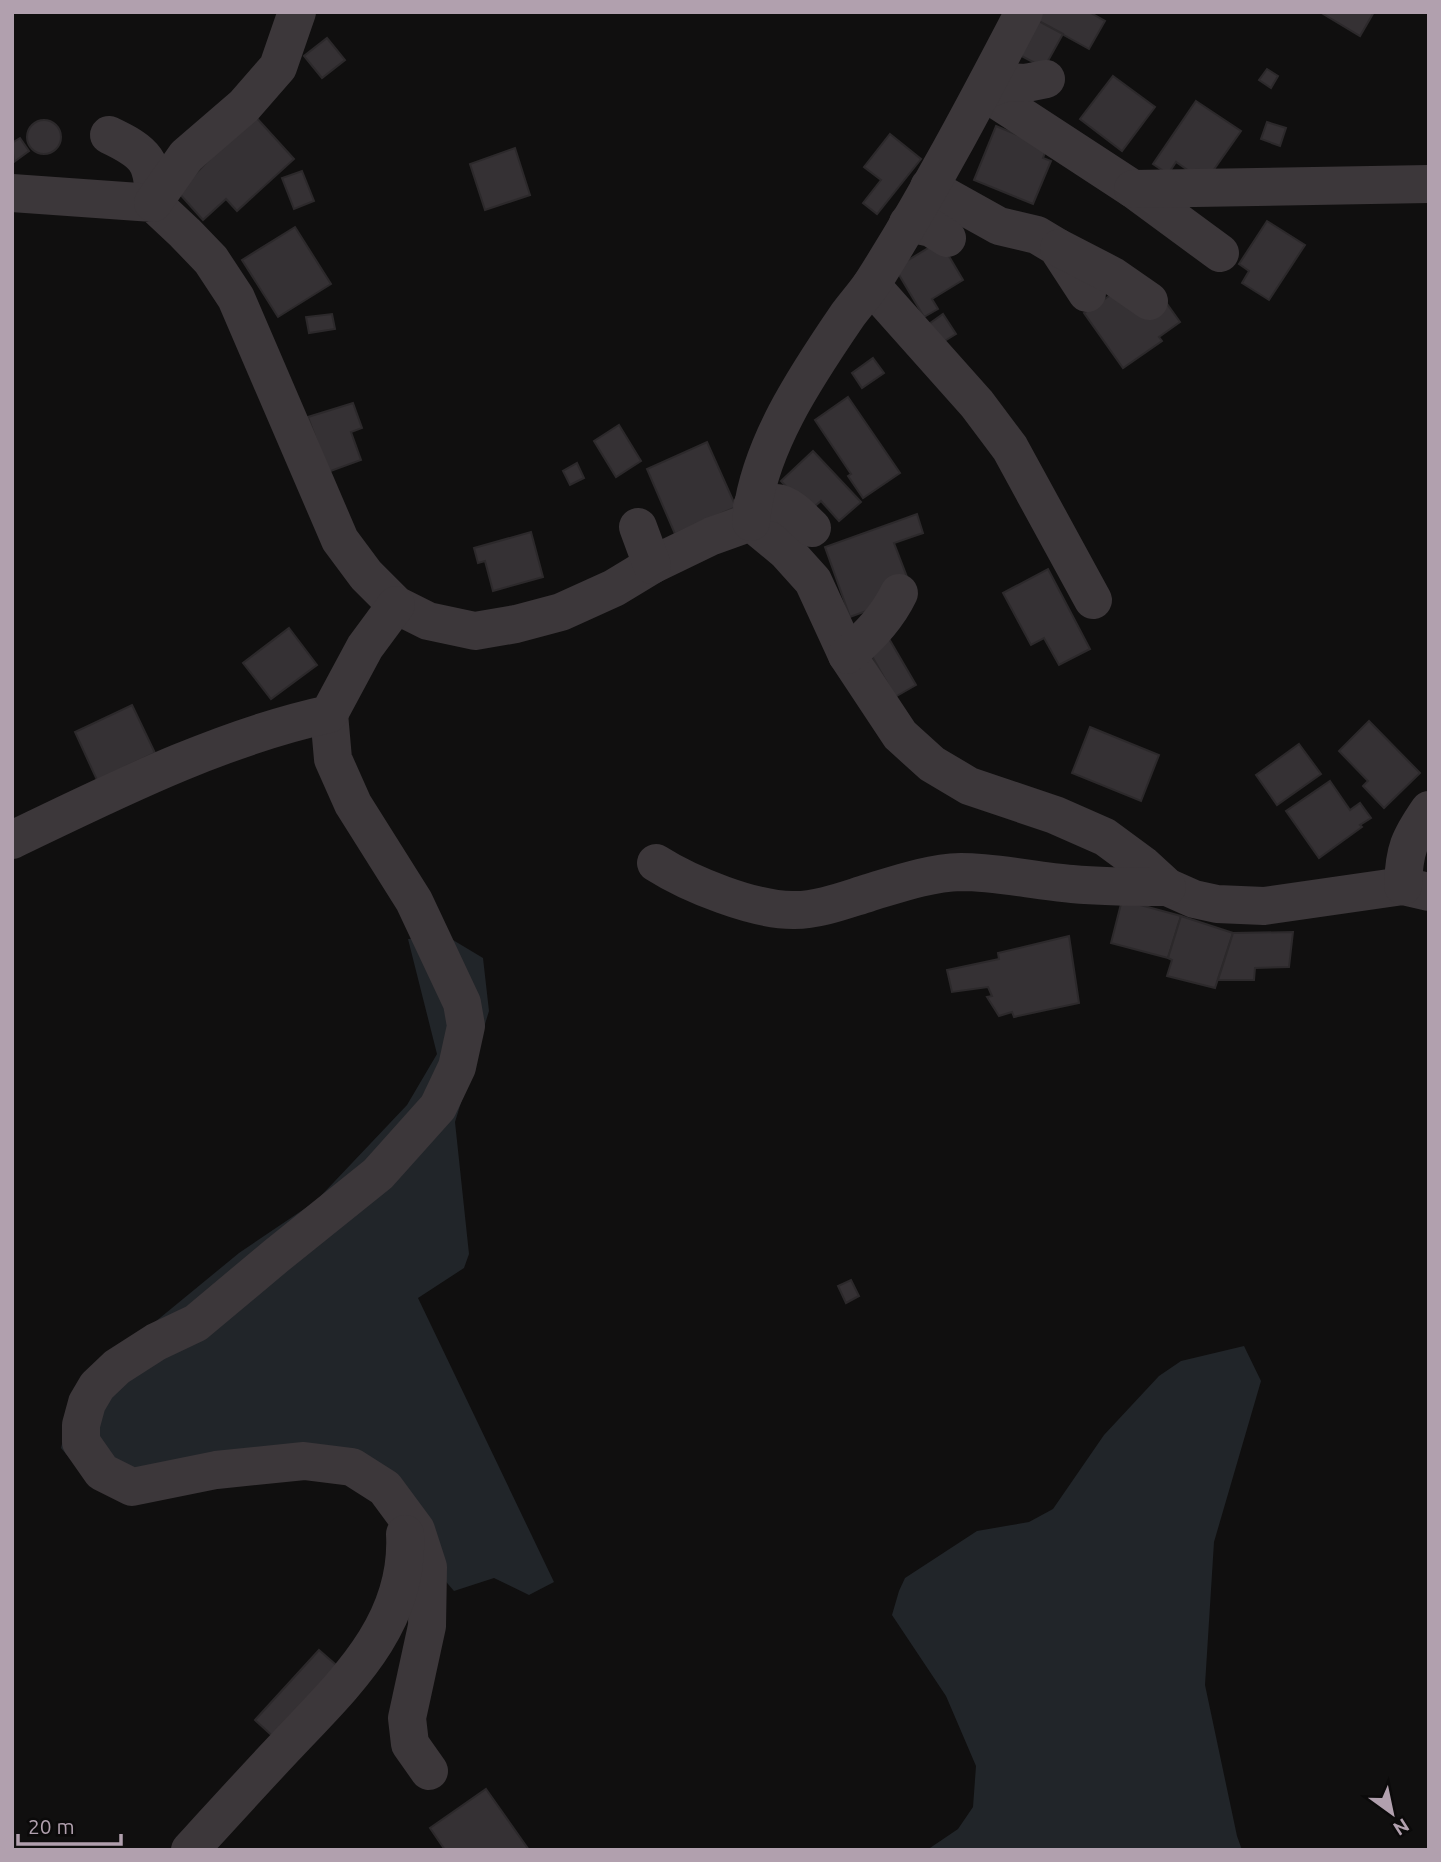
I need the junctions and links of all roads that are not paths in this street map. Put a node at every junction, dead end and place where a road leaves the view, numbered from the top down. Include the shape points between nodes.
1 (297, 12) edge
2 (1024, 12) edge
3 (1046, 79) dead end
4 (983, 91) junction
5 (109, 135) dead end
6 (1429, 184) edge
7 (929, 187) junction
8 (1133, 189) junction
9 (12, 193) edge
10 (153, 203) junction
11 (908, 223) junction
12 (947, 237) dead end
13 (1057, 247) junction
14 (1220, 253) dead end
15 (871, 285) junction
16 (1087, 293) dead end
17 (1149, 301) dead end
18 (752, 514) junction
19 (638, 527) dead end
20 (812, 528) dead end
21 (652, 565) junction
22 (899, 593) dead end
23 (1093, 600) dead end
24 (396, 605) junction
25 (847, 655) junction
26 (329, 714) junction
27 (1429, 810) edge
28 (12, 840) edge
29 (656, 863) dead end
30 (1167, 887) junction
31 (1416, 889) edge
32 (404, 1515) junction
33 (429, 1771) dead end
34 (190, 1850) edge

1 - 10 street via 278,67 244,106 186,156
2 - 4 street
3 - 4 street via 1006,82
4 - 7 street
4 - 8 street
5 - 10 street via 143,155 154,185
6 - 8 street
7 - 11 street
7 - 13 street via 999,226 1037,235
8 - 14 street
9 - 10 street
10 - 24 street via 211,260 236,298 340,540
11 - 12 street
11 - 15 street
13 - 16 street
13 - 17 street
15 - 18 street via 807,376 771,445
15 - 23 street via 1010,448
18 - 20 street via 768,501 787,504
18 - 21 street
18 - 25 street via 813,581
19 - 21 street
21 - 24 street via 561,612 475,631 428,621
22 - 25 street via 890,612
24 - 26 street via 365,648
25 - 30 street via 900,735 932,764 969,786 1105,836
26 - 28 street via 188,760
26 - 32 street via 333,759 353,804 414,901 462,1003 466,1026 457,1067 438,1107 378,1174 196,1323 156,1342 97,1386 81,1425 80,1442 102,1472 132,1487 216,1470 304,1461 352,1467 385,1489
27 - 31 street via 1410,837 1404,863
29 - 30 street via 699,886 770,908 797,911 915,878 959,872 1071,884
30 - 31 street via 1194,899 1239,907
32 - 33 street via 416,1530 428,1567 427,1626 407,1718 410,1744
32 - 34 street via 407,1554 401,1583 370,1653

